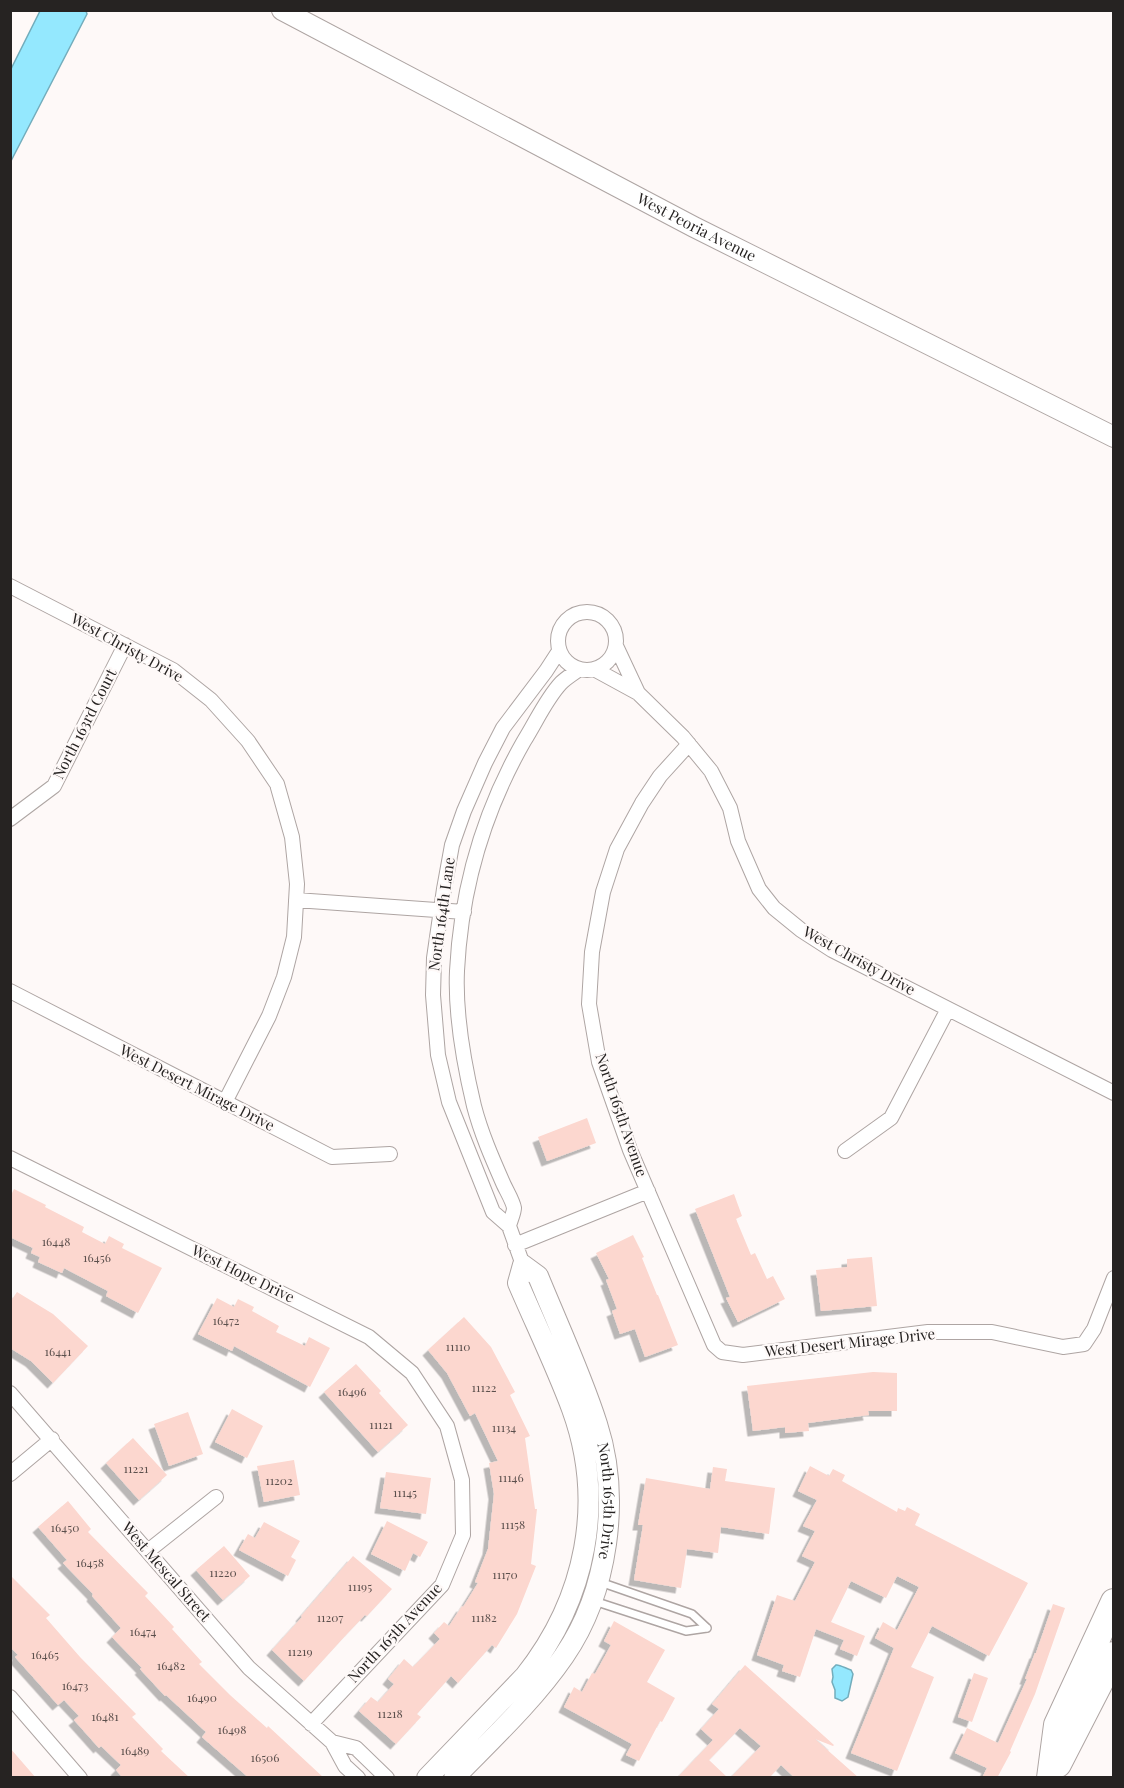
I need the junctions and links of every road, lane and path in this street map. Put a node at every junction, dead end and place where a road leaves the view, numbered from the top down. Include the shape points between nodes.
1 (282, 10) edge
2 (1113, 437) edge
3 (10, 586) edge
4 (125, 645) junction
5 (616, 646) junction
6 (559, 651) junction
7 (586, 669) junction
8 (638, 693) junction
9 (689, 744) junction
10 (10, 819) edge
11 (296, 900) junction
12 (440, 910) junction
13 (464, 912) junction
14 (10, 991) edge
15 (948, 1009) junction
16 (1113, 1093) edge
17 (225, 1102) junction
18 (845, 1151) dead end
19 (390, 1154) dead end
20 (10, 1158) edge
21 (648, 1191) junction
22 (509, 1226) junction
23 (515, 1245) junction
24 (523, 1265) junction
25 (1113, 1278) edge
26 (722, 1352) joint
27 (10, 1393) edge
28 (447, 1426) joint
29 (51, 1440) junction
30 (10, 1474) edge
31 (216, 1497) dead end
32 (148, 1551) junction
33 (597, 1581) junction
34 (592, 1601) junction
35 (1113, 1602) edge
36 (1113, 1655) edge
37 (10, 1697) edge
38 (311, 1724) junction
39 (332, 1742) junction
40 (80, 1778) edge
41 (358, 1778) edge
42 (387, 1778) edge
43 (427, 1778) edge
44 (454, 1778) edge
45 (1050, 1778) edge

1 - 2 street, West Peoria Avenue via 694,227
3 - 4 street, West Christy Drive
4 - 10 street, North 163rd Court via 54,786
4 - 11 street, West Christy Drive via 173,670 211,700 248,741 277,784 292,837
5 - 6 street, North 164th Lane via 606,619 588,612 578,613 563,624 557,642
5 - 7 street, North 164th Lane via 606,663
5 - 8 street
6 - 7 street via 570,666
6 - 12 street, North 164th Lane via 503,728 484,763 452,845
7 - 8 street
7 - 13 street, North 164th Lane via 562,683 550,698 508,770 478,844
8 - 9 street, West Christy Drive
9 - 15 street, West Christy Drive via 711,771 730,808 738,841 759,889 774,908 832,950
9 - 21 street, North 165th Avenue via 660,776 616,849 592,952 589,1004 599,1062
11 - 12 street
11 - 17 street, West Christy Drive via 294,938 285,977
12 - 13 street
12 - 22 street, North 164th Lane via 433,995 438,1055 459,1132 493,1212
13 - 22 street, North 164th Lane via 457,972 464,1066 490,1154 514,1209
14 - 17 street, West Desert Mirage Drive
15 - 16 street, West Christy Drive
15 - 18 street via 891,1119
17 - 19 street, West Desert Mirage Drive via 332,1157
20 - 28 street, West Hope Drive via 369,1337 412,1373
21 - 23 street
21 - 26 street, North 165th Avenue via 714,1345
22 - 23 street, North 164th Lane
23 - 24 street, North 165th Drive
24 - 33 street, North 165th Drive via 538,1276 602,1442 609,1533
24 - 43 street, North 165th Drive via 518,1283 573,1410 587,1470 585,1548 562,1617 539,1658
25 - 26 street, West Desert Mirage Drive via 1094,1329 1084,1344 1063,1347 992,1332 928,1332 743,1355
27 - 29 street, West Mescal Street
28 - 38 street, North 165th Avenue via 462,1480 463,1535 442,1585
29 - 30 street
29 - 32 street, West Mescal Street
31 - 32 street
32 - 38 street, West Mescal Street via 249,1668
33 - 34 street, North 165th Drive
33 - 34 lane via 692,1614 707,1628 686,1631
34 - 44 street, North 165th Drive via 576,1637 546,1681
35 - 45 highway via 1057,1725
36 - 45 highway
37 - 40 street
38 - 39 street, West Mescal Street
39 - 41 street, West Mescal Street via 345,1766
39 - 42 street, West Mescal Street via 356,1748

